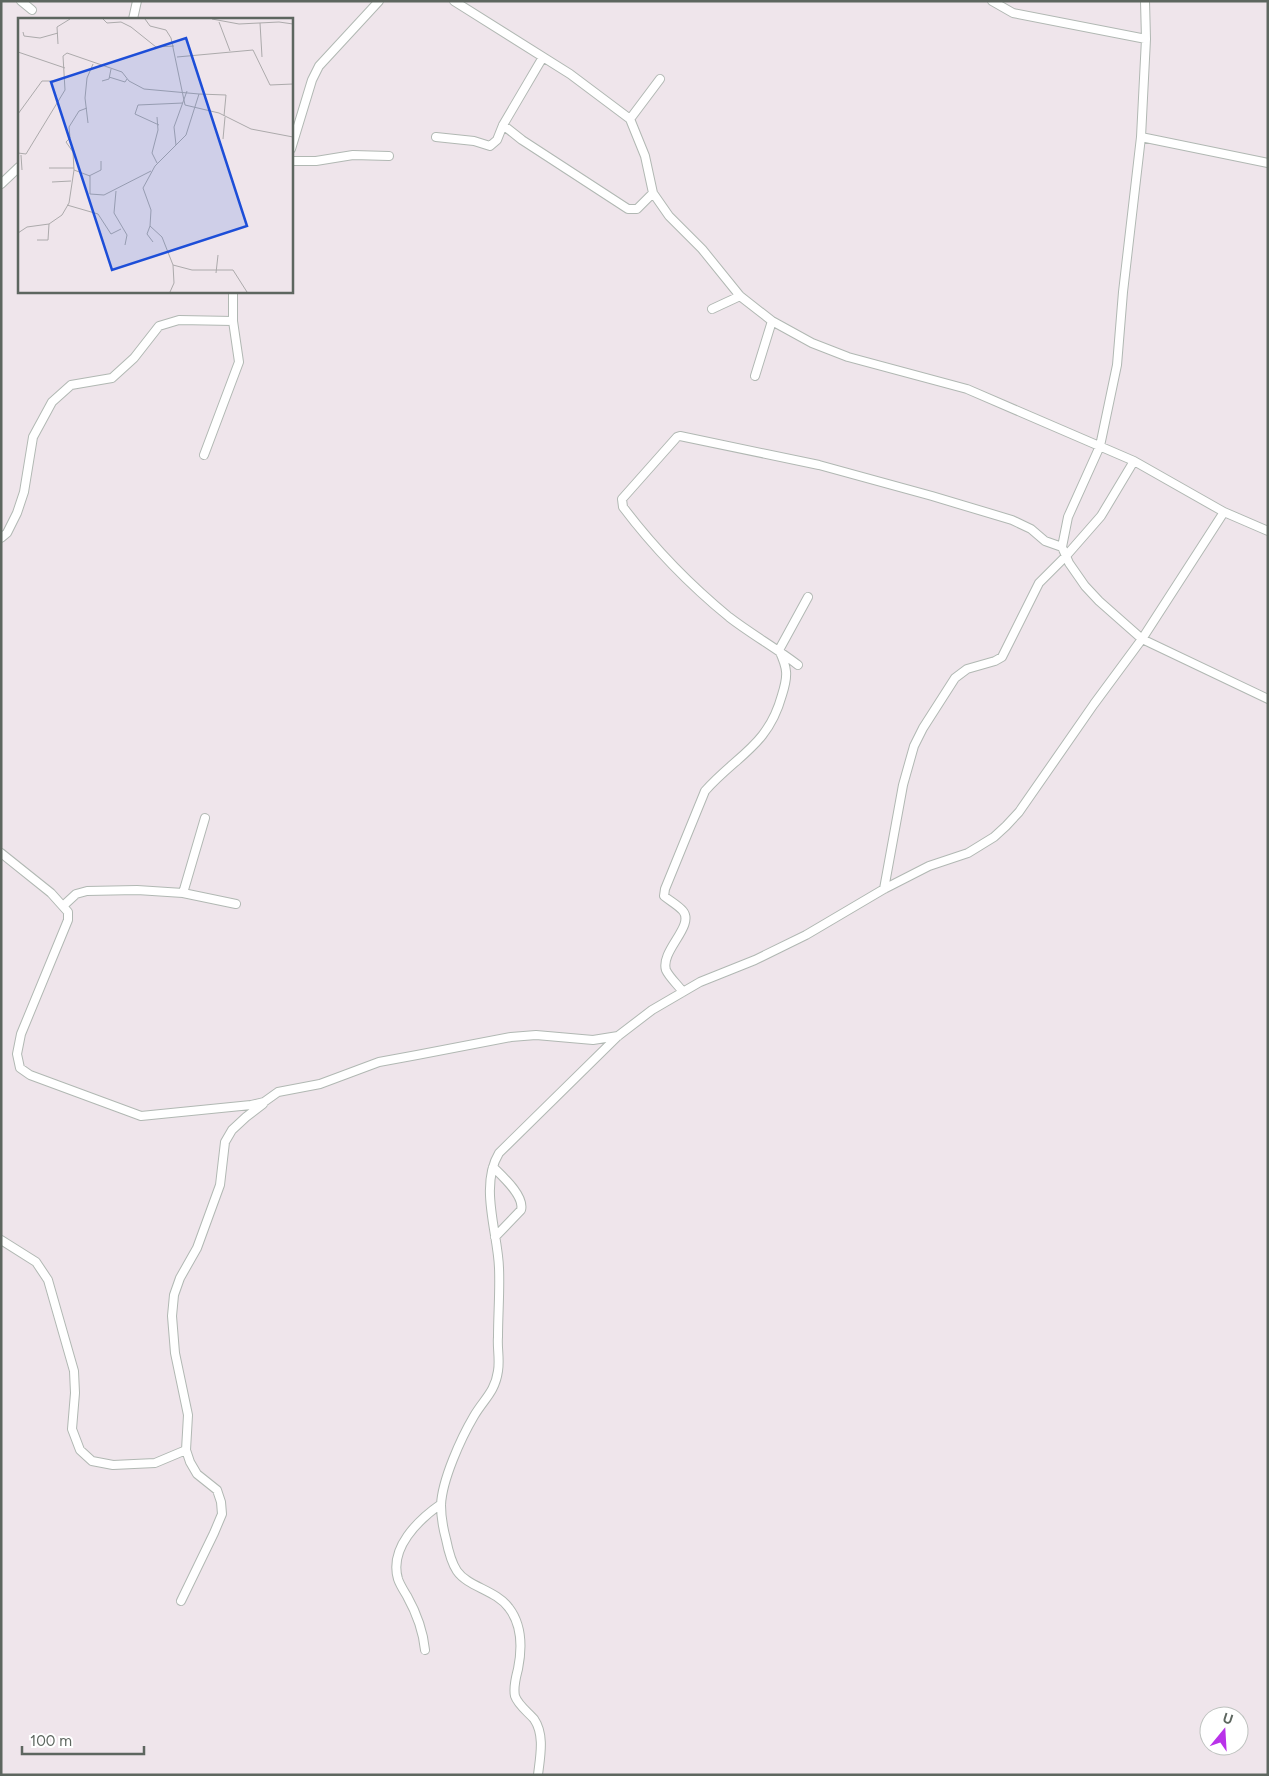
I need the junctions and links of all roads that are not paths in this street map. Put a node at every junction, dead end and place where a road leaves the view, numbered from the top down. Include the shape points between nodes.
1 (21, 1) edge
2 (137, 1) edge
3 (379, 1) edge
4 (454, 1) edge
5 (992, 1) edge
6 (1145, 1) edge
7 (32, 10) dead end
8 (133, 18) edge
9 (1146, 39) junction
10 (543, 58) junction
11 (660, 78) dead end
12 (630, 119) junction
13 (503, 125) junction
14 (436, 137) dead end
15 (1141, 137) junction
16 (292, 146) edge
17 (389, 156) dead end
18 (292, 161) edge
19 (1268, 163) edge
20 (18, 168) edge
21 (1, 184) edge
22 (653, 193) junction
23 (233, 292) edge
24 (740, 296) junction
25 (712, 309) dead end
26 (233, 321) junction
27 (772, 321) junction
28 (754, 376) dead end
29 (1100, 446) junction
30 (204, 455) dead end
31 (1134, 461) junction
32 (1224, 512) junction
33 (1268, 531) edge
34 (1, 538) edge
35 (1062, 547) junction
36 (1066, 556) junction
37 (808, 598) dead end
38 (1142, 639) junction
39 (779, 650) junction
40 (798, 666) dead end
41 (1268, 699) edge
42 (205, 818) dead end
43 (1, 853) edge
44 (884, 889) junction
45 (183, 893) junction
46 (236, 904) dead end
47 (63, 906) junction
48 (683, 992) junction
49 (618, 1036) junction
50 (264, 1102) junction
51 (493, 1167) junction
52 (494, 1237) junction
53 (1, 1240) edge
54 (186, 1450) junction
55 (441, 1504) junction
56 (181, 1601) dead end
57 (425, 1650) dead end
58 (538, 1775) edge

1 - 7 street
2 - 8 street
3 - 16 street via 319,66
4 - 10 street
5 - 9 street via 1013,13
6 - 9 street
9 - 15 street
10 - 12 street
10 - 13 street
11 - 12 street
12 - 22 street via 645,156
13 - 14 street via 498,140 490,146
13 - 22 street via 628,209 637,209
15 - 19 street
15 - 29 street via 1117,365
17 - 18 street via 353,155
20 - 21 street
22 - 24 street via 669,216 702,249
23 - 26 street
24 - 25 street
24 - 27 street
26 - 30 street via 239,362
26 - 34 street via 178,320 159,326 134,358 112,378 71,386 52,402 32,437 24,492 17,513
27 - 28 street
27 - 29 street via 812,343 848,357 966,389
29 - 31 street
29 - 35 street via 1068,516
31 - 32 street
31 - 36 street via 1101,516
32 - 33 street
32 - 38 street
35 - 36 street
35 - 39 street via 1045,541 1031,529 1012,520 932,496 819,465 677,437 622,499 623,507 676,569 730,618
36 - 38 street via 1085,586
36 - 44 street via 1039,583 1002,657 967,669 955,678 923,728 903,784
37 - 39 street
38 - 41 street
38 - 44 street via 1006,826 968,853 929,866
39 - 40 street
39 - 48 street via 787,667 787,679 777,713 757,744 705,791 665,889 664,896 685,916 665,963 666,971
42 - 45 street
43 - 47 street
44 - 48 street via 806,935
45 - 46 street
45 - 47 street via 87,891 76,894
47 - 50 street via 68,912 68,920 21,1034 17,1054 20,1068 30,1075 141,1116
48 - 49 street
49 - 50 street via 593,1040 536,1035 511,1037 379,1062 320,1084 278,1092
49 - 51 street via 499,1153
50 - 54 street via 228,1135 220,1185 197,1248 174,1295 175,1353 188,1415
51 - 52 street via 490,1189
51 - 52 street via 522,1202 521,1210
52 - 55 street via 499,1267 497,1379 460,1443
53 - 54 street via 36,1262 48,1280 74,1371 72,1429 80,1450 92,1462 113,1465 155,1463
54 - 56 street via 197,1474 217,1490 222,1514
55 - 57 street via 415,1525 405,1539 396,1565 398,1579 423,1632
55 - 58 street via 446,1539 457,1570 499,1597 515,1617 520,1644 515,1691 539,1732 541,1755

